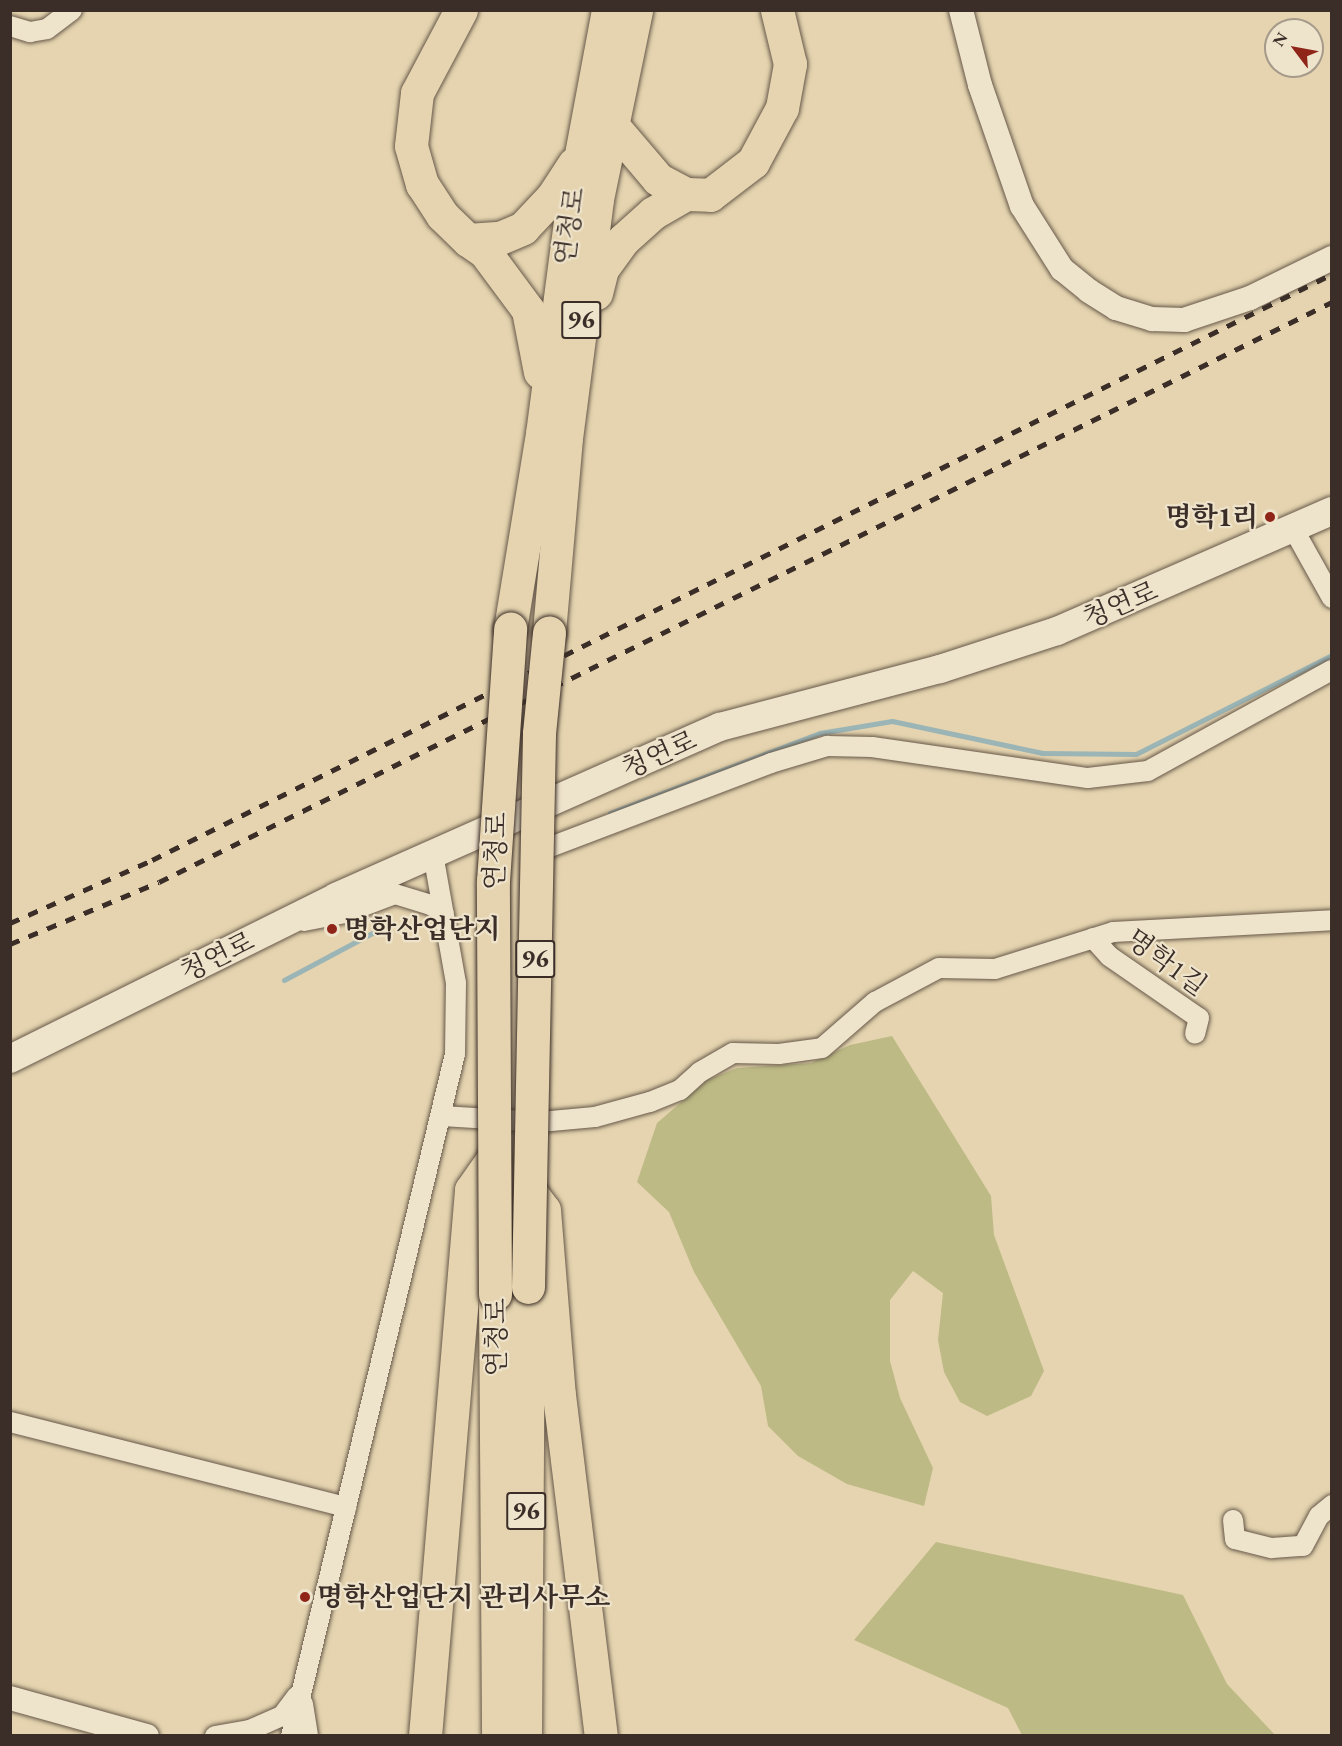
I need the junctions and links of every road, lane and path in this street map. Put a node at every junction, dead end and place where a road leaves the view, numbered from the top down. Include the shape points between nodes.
1 (72, 10) edge
2 (461, 10) edge
3 (608, 10) edge
4 (636, 10) edge
5 (777, 10) edge
6 (962, 10) edge
7 (10, 26) edge
8 (612, 125) junction
9 (580, 155) junction
10 (686, 194) junction
11 (468, 240) junction
12 (1332, 258) edge
13 (574, 370) junction
14 (546, 403) junction
15 (1332, 511) edge
16 (1294, 530) junction
17 (1332, 598) edge
18 (1332, 670) edge
19 (537, 852) junction
20 (433, 854) junction
21 (444, 913) junction
22 (1332, 920) edge
23 (275, 927) junction
24 (1093, 938) junction
25 (1195, 1034) dead end
26 (10, 1059) edge
27 (442, 1116) junction
28 (538, 1286) junction
29 (480, 1291) junction
30 (10, 1422) edge
31 (1332, 1505) edge
32 (346, 1507) junction
33 (1233, 1520) dead end
34 (302, 1689) junction
35 (10, 1698) edge
36 (147, 1736) edge
37 (214, 1736) edge
38 (291, 1736) edge
39 (308, 1736) edge
40 (425, 1736) edge
41 (498, 1736) edge
42 (525, 1736) edge
43 (602, 1736) edge

1 - 7 street via 48,29 30,32
2 - 11 highway via 417,93 411,146 422,184 442,215
3 - 9 highway, 연청로 / 96
4 - 8 highway, 연청로 / 96
5 - 10 highway via 790,64 782,108 753,162 710,195
6 - 12 street via 980,85 1022,206 1062,269 1089,291 1116,308 1152,319 1184,320 1250,298
8 - 10 highway via 658,179
8 - 13 highway, 연청로 / 96 via 597,200
9 - 11 highway via 553,196 523,228 500,238
9 - 14 highway, 연청로 / 96
10 - 13 highway via 652,213 622,240 603,269
11 - 14 highway via 485,252 528,310
13 - 19 highway, 연청로 / 96, bridge via 540,733
14 - 29 highway, 연청로 / 96, bridge via 510,629 493,881 493,1160
15 - 16 main road, 청연로
16 - 17 street
16 - 20 main road, 청연로 via 1057,631 940,669 720,727
18 - 19 street via 1148,771 1088,778 872,747 827,746 771,763
19 - 28 highway, 연청로 / 96, bridge via 530,1191
20 - 21 street
20 - 23 main road, 청연로
21 - 23 street via 431,904 395,894 345,913
21 - 27 street via 456,983 455,1054
22 - 24 street via 1113,932
23 - 26 main road, 청연로
24 - 25 street, 명학1길 via 1109,956 1198,1018
24 - 27 street via 995,969 939,969 875,1002 822,1048 779,1054 733,1053 700,1072 680,1090 650,1102 595,1117 540,1122
27 - 32 street
28 - 42 highway, 연청로 / 96
28 - 43 highway
29 - 40 highway
29 - 41 highway, 연청로 / 96
30 - 32 street
31 - 33 street via 1319,1516 1304,1546 1272,1548 1235,1539
32 - 34 street
34 - 37 street via 282,1716 250,1730
34 - 38 street
34 - 39 street
35 - 36 street

